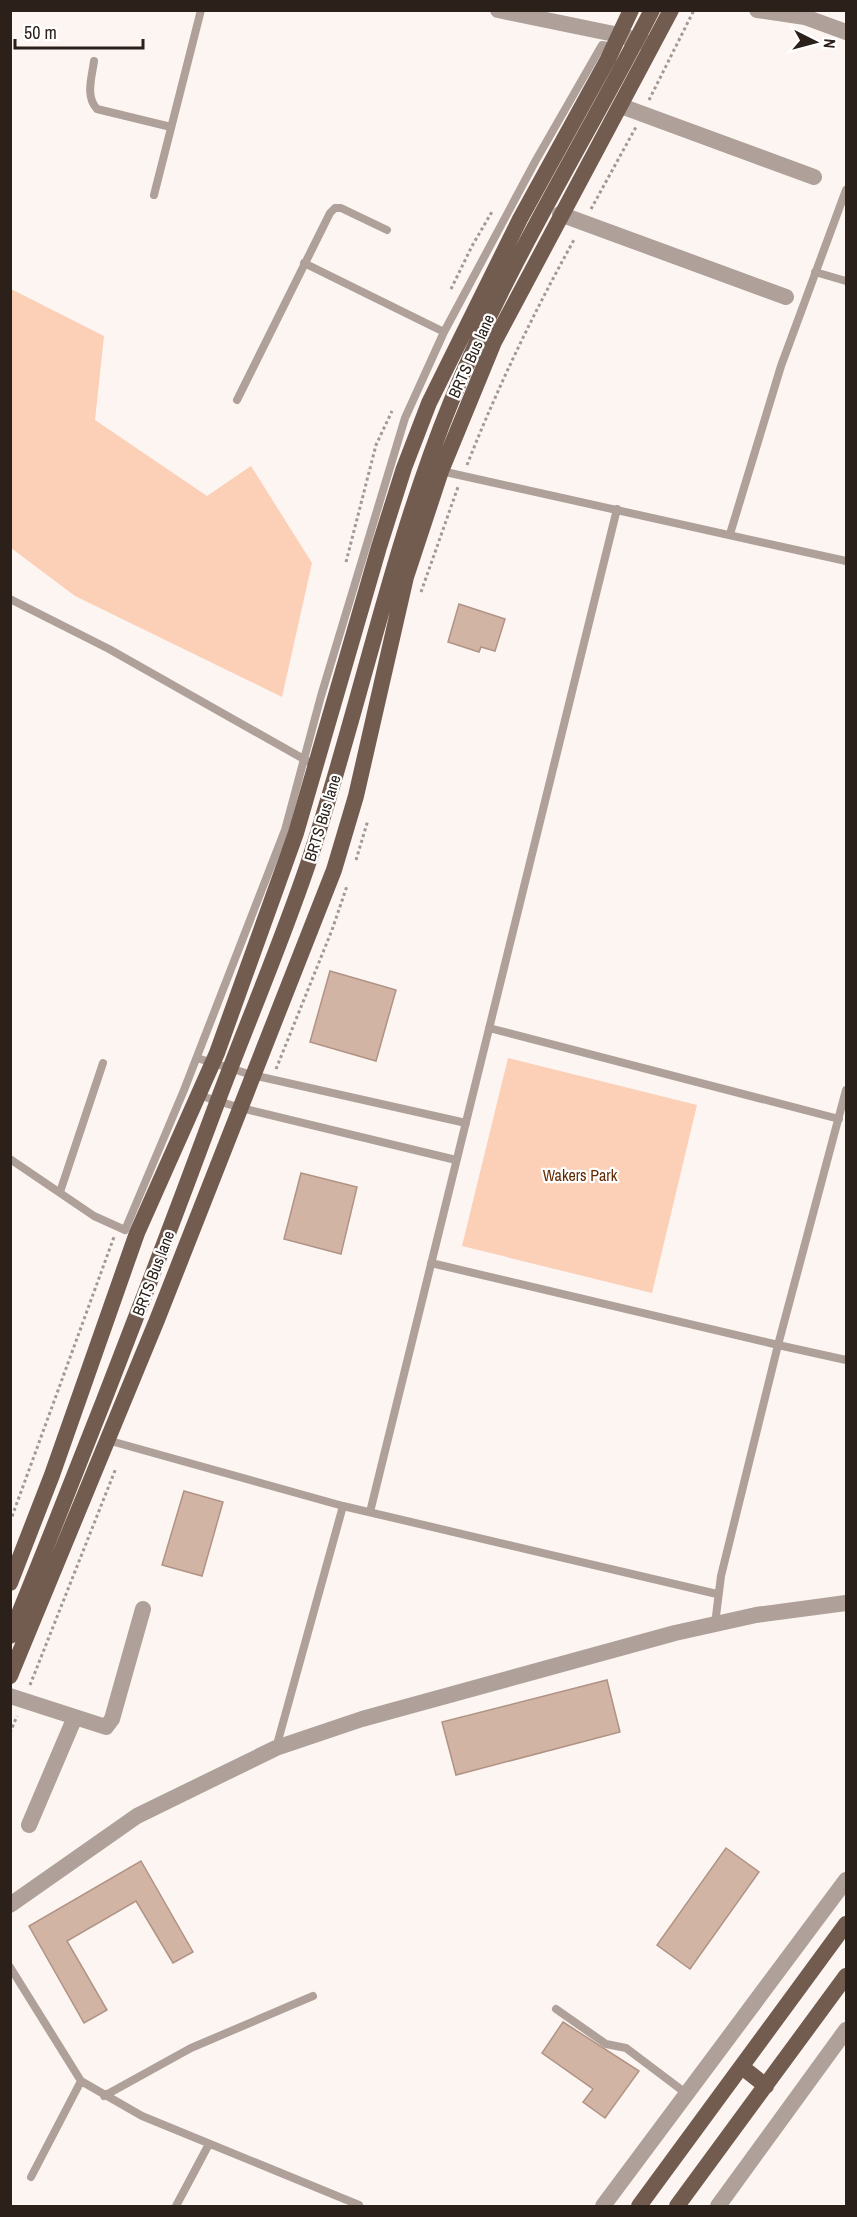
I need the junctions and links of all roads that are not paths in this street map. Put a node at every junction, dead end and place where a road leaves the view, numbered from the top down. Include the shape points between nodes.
1 (201, 10) edge
2 (498, 10) edge
3 (631, 10) edge
4 (652, 10) edge
5 (671, 10) edge
6 (757, 10) edge
7 (846, 32) edge
8 (636, 40) junction
9 (616, 41) junction
10 (653, 45) junction
11 (94, 61) dead end
12 (621, 106) junction
13 (171, 127) junction
14 (814, 177) dead end
15 (846, 190) edge
16 (154, 195) dead end
17 (560, 214) junction
18 (387, 230) dead end
19 (304, 263) junction
20 (815, 272) junction
21 (846, 281) edge
22 (786, 297) dead end
23 (444, 332) junction
24 (237, 400) dead end
25 (441, 471) junction
26 (617, 509) junction
27 (730, 534) junction
28 (846, 561) edge
29 (10, 599) edge
30 (310, 763) junction
31 (489, 1028) junction
32 (204, 1060) junction
33 (103, 1063) dead end
34 (230, 1069) junction
35 (252, 1074) junction
36 (846, 1090) edge
37 (192, 1093) junction
38 (218, 1101) junction
39 (241, 1108) junction
40 (839, 1119) junction
41 (466, 1124) junction
42 (10, 1159) edge
43 (456, 1160) junction
44 (60, 1192) junction
45 (431, 1263) junction
46 (778, 1345) junction
47 (846, 1360) edge
48 (107, 1440) junction
49 (343, 1506) junction
50 (370, 1512) junction
51 (10, 1583) edge
52 (717, 1594) junction
53 (846, 1603) edge
54 (143, 1609) dead end
55 (715, 1624) junction
56 (10, 1636) edge
57 (10, 1676) edge
58 (10, 1696) edge
59 (75, 1717) junction
60 (276, 1748) junction
61 (29, 1825) dead end
62 (846, 1880) edge
63 (10, 1905) edge
64 (846, 1924) edge
65 (10, 1967) edge
66 (846, 1976) edge
67 (313, 1996) dead end
68 (556, 2009) dead end
69 (846, 2030) edge
70 (742, 2067) junction
71 (81, 2081) junction
72 (766, 2086) junction
73 (687, 2094) junction
74 (104, 2096) junction
75 (210, 2144) junction
76 (30, 2178) dead end
77 (359, 2205) dead end
78 (176, 2206) edge
79 (603, 2206) edge
80 (639, 2206) edge
81 (677, 2206) edge
82 (718, 2206) edge

1 - 13 lane
2 - 9 street
3 - 9 main road
4 - 8 main road, BRTS Bus lane
5 - 10 main road
6 - 7 street via 805,17
8 - 9 street
8 - 10 street
8 - 34 main road, BRTS Bus lane via 535,226 482,330 451,402 386,587 307,866
9 - 23 lane via 602,45
9 - 30 main road via 515,229 429,404 404,468
10 - 12 main road
11 - 13 lane via 90,94 97,109
12 - 14 street
12 - 17 main road
13 - 16 lane
15 - 20 lane
17 - 22 street
17 - 25 main road via 494,342
18 - 19 lane via 335,208
19 - 23 lane
19 - 24 lane
20 - 21 lane
20 - 27 lane via 781,366
23 - 30 lane via 405,418 373,520
25 - 26 lane
25 - 35 main road via 406,577 356,796 334,870
26 - 27 lane
26 - 31 lane
27 - 28 lane
29 - 30 lane via 109,649
30 - 32 main road via 296,833
31 - 40 lane
31 - 41 lane
32 - 34 lane
32 - 37 main road
33 - 44 lane
34 - 35 lane
34 - 38 main road, BRTS Bus lane
35 - 39 main road
35 - 41 lane
36 - 40 lane
37 - 38 lane
37 - 44 lane via 125,1230 94,1216
37 - 51 main road
38 - 39 lane
38 - 56 main road, BRTS Bus lane
39 - 43 lane
39 - 48 main road
40 - 46 lane
41 - 43 lane
42 - 44 lane
43 - 45 lane
45 - 46 lane
45 - 50 lane
46 - 47 lane
46 - 52 lane
48 - 49 lane
48 - 57 main road
49 - 50 lane
49 - 60 lane
50 - 52 lane
52 - 55 lane
53 - 55 street
54 - 59 street via 110,1724 106,1727
55 - 60 street via 530,1671
58 - 59 street
59 - 61 street
60 - 63 street via 136,1816
62 - 73 street
64 - 70 main road
65 - 71 lane
66 - 72 main road
67 - 74 lane via 191,2048
68 - 73 lane via 606,2044 626,2048
69 - 82 street
70 - 72 main road
70 - 80 main road
71 - 74 lane
71 - 76 lane
72 - 81 main road
73 - 79 street
74 - 75 lane
75 - 77 lane
75 - 78 lane

